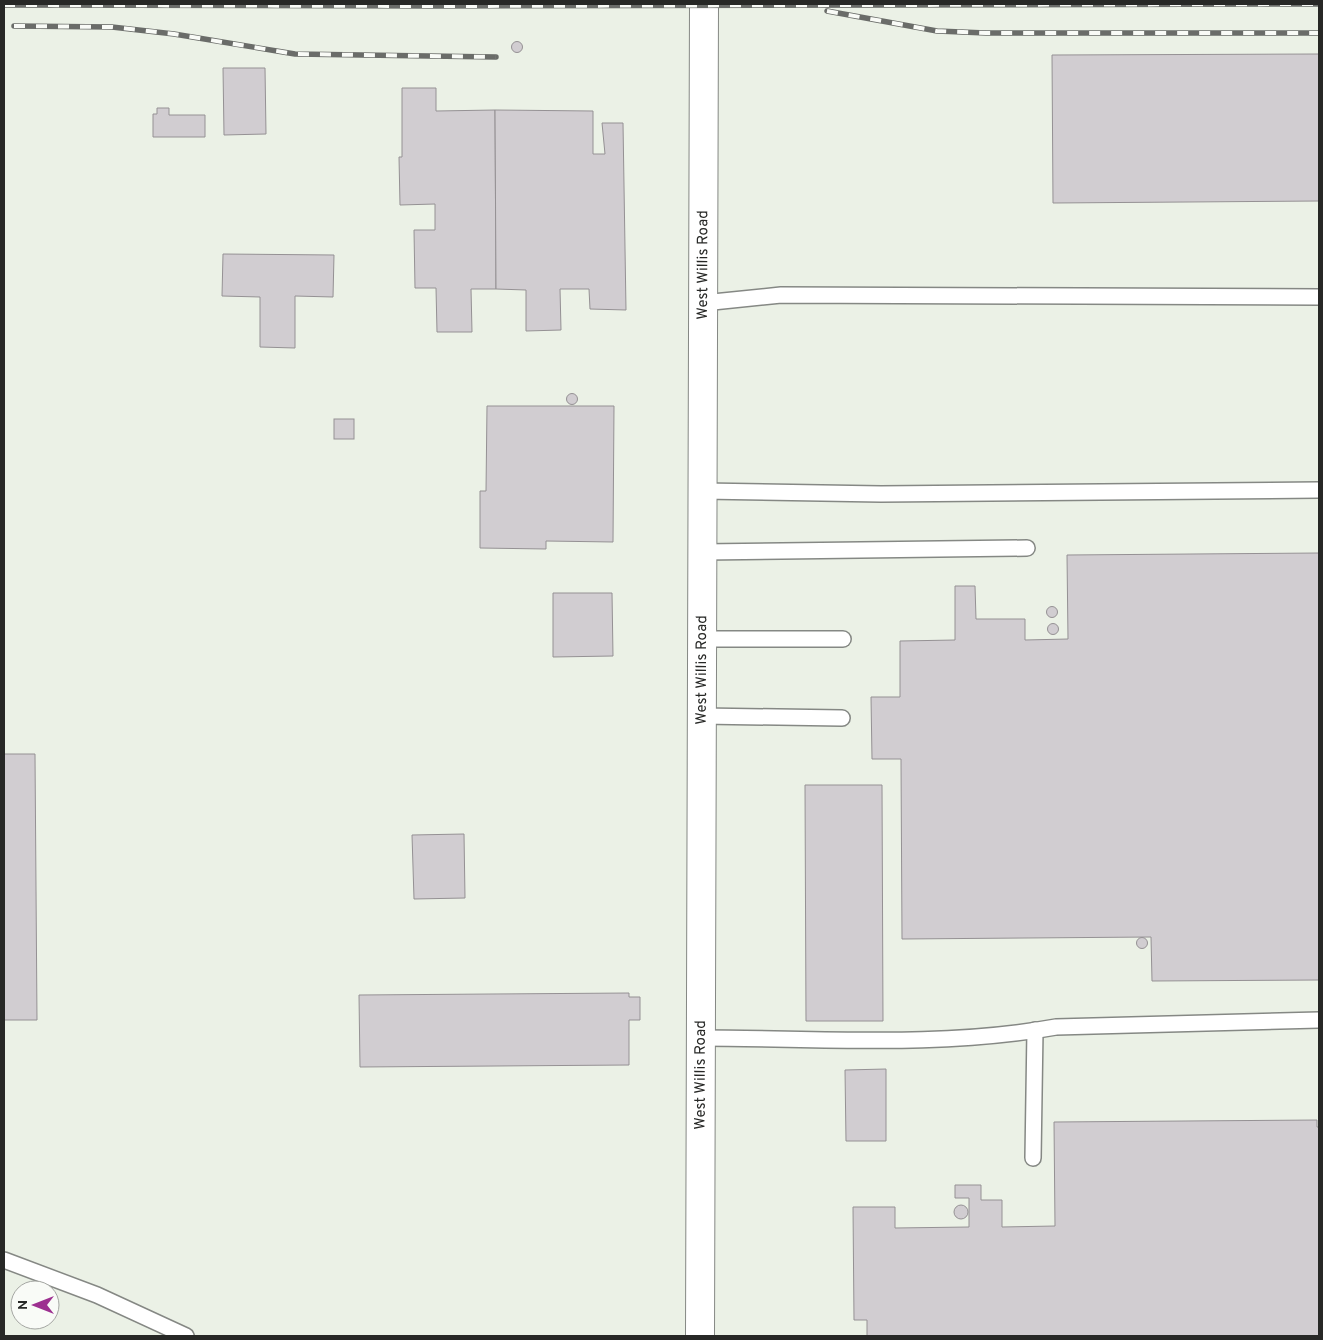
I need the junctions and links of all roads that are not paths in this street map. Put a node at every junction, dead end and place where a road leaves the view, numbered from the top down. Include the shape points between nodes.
1 (704, 4) edge
2 (1319, 297) edge
3 (703, 303) junction
4 (1319, 490) edge
5 (703, 491) junction
6 (1027, 548) dead end
7 (703, 552) junction
8 (702, 639) junction
9 (843, 640) dead end
10 (702, 716) junction
11 (842, 718) dead end
12 (1319, 1020) edge
13 (1036, 1030) junction
14 (701, 1038) junction
15 (1033, 1158) dead end
16 (4, 1260) edge
17 (186, 1336) edge
18 (700, 1336) edge

1 - 3 street, West Willis Road
2 - 3 lane via 781,296
3 - 5 street, West Willis Road
4 - 5 lane via 881,494
5 - 7 street, West Willis Road
6 - 7 lane
7 - 8 street, West Willis Road
8 - 9 lane
8 - 10 street, West Willis Road
10 - 11 lane
10 - 14 street, West Willis Road
12 - 13 lane
13 - 14 lane via 890,1040
13 - 15 lane
14 - 18 street, West Willis Road
16 - 17 lane via 97,1295

